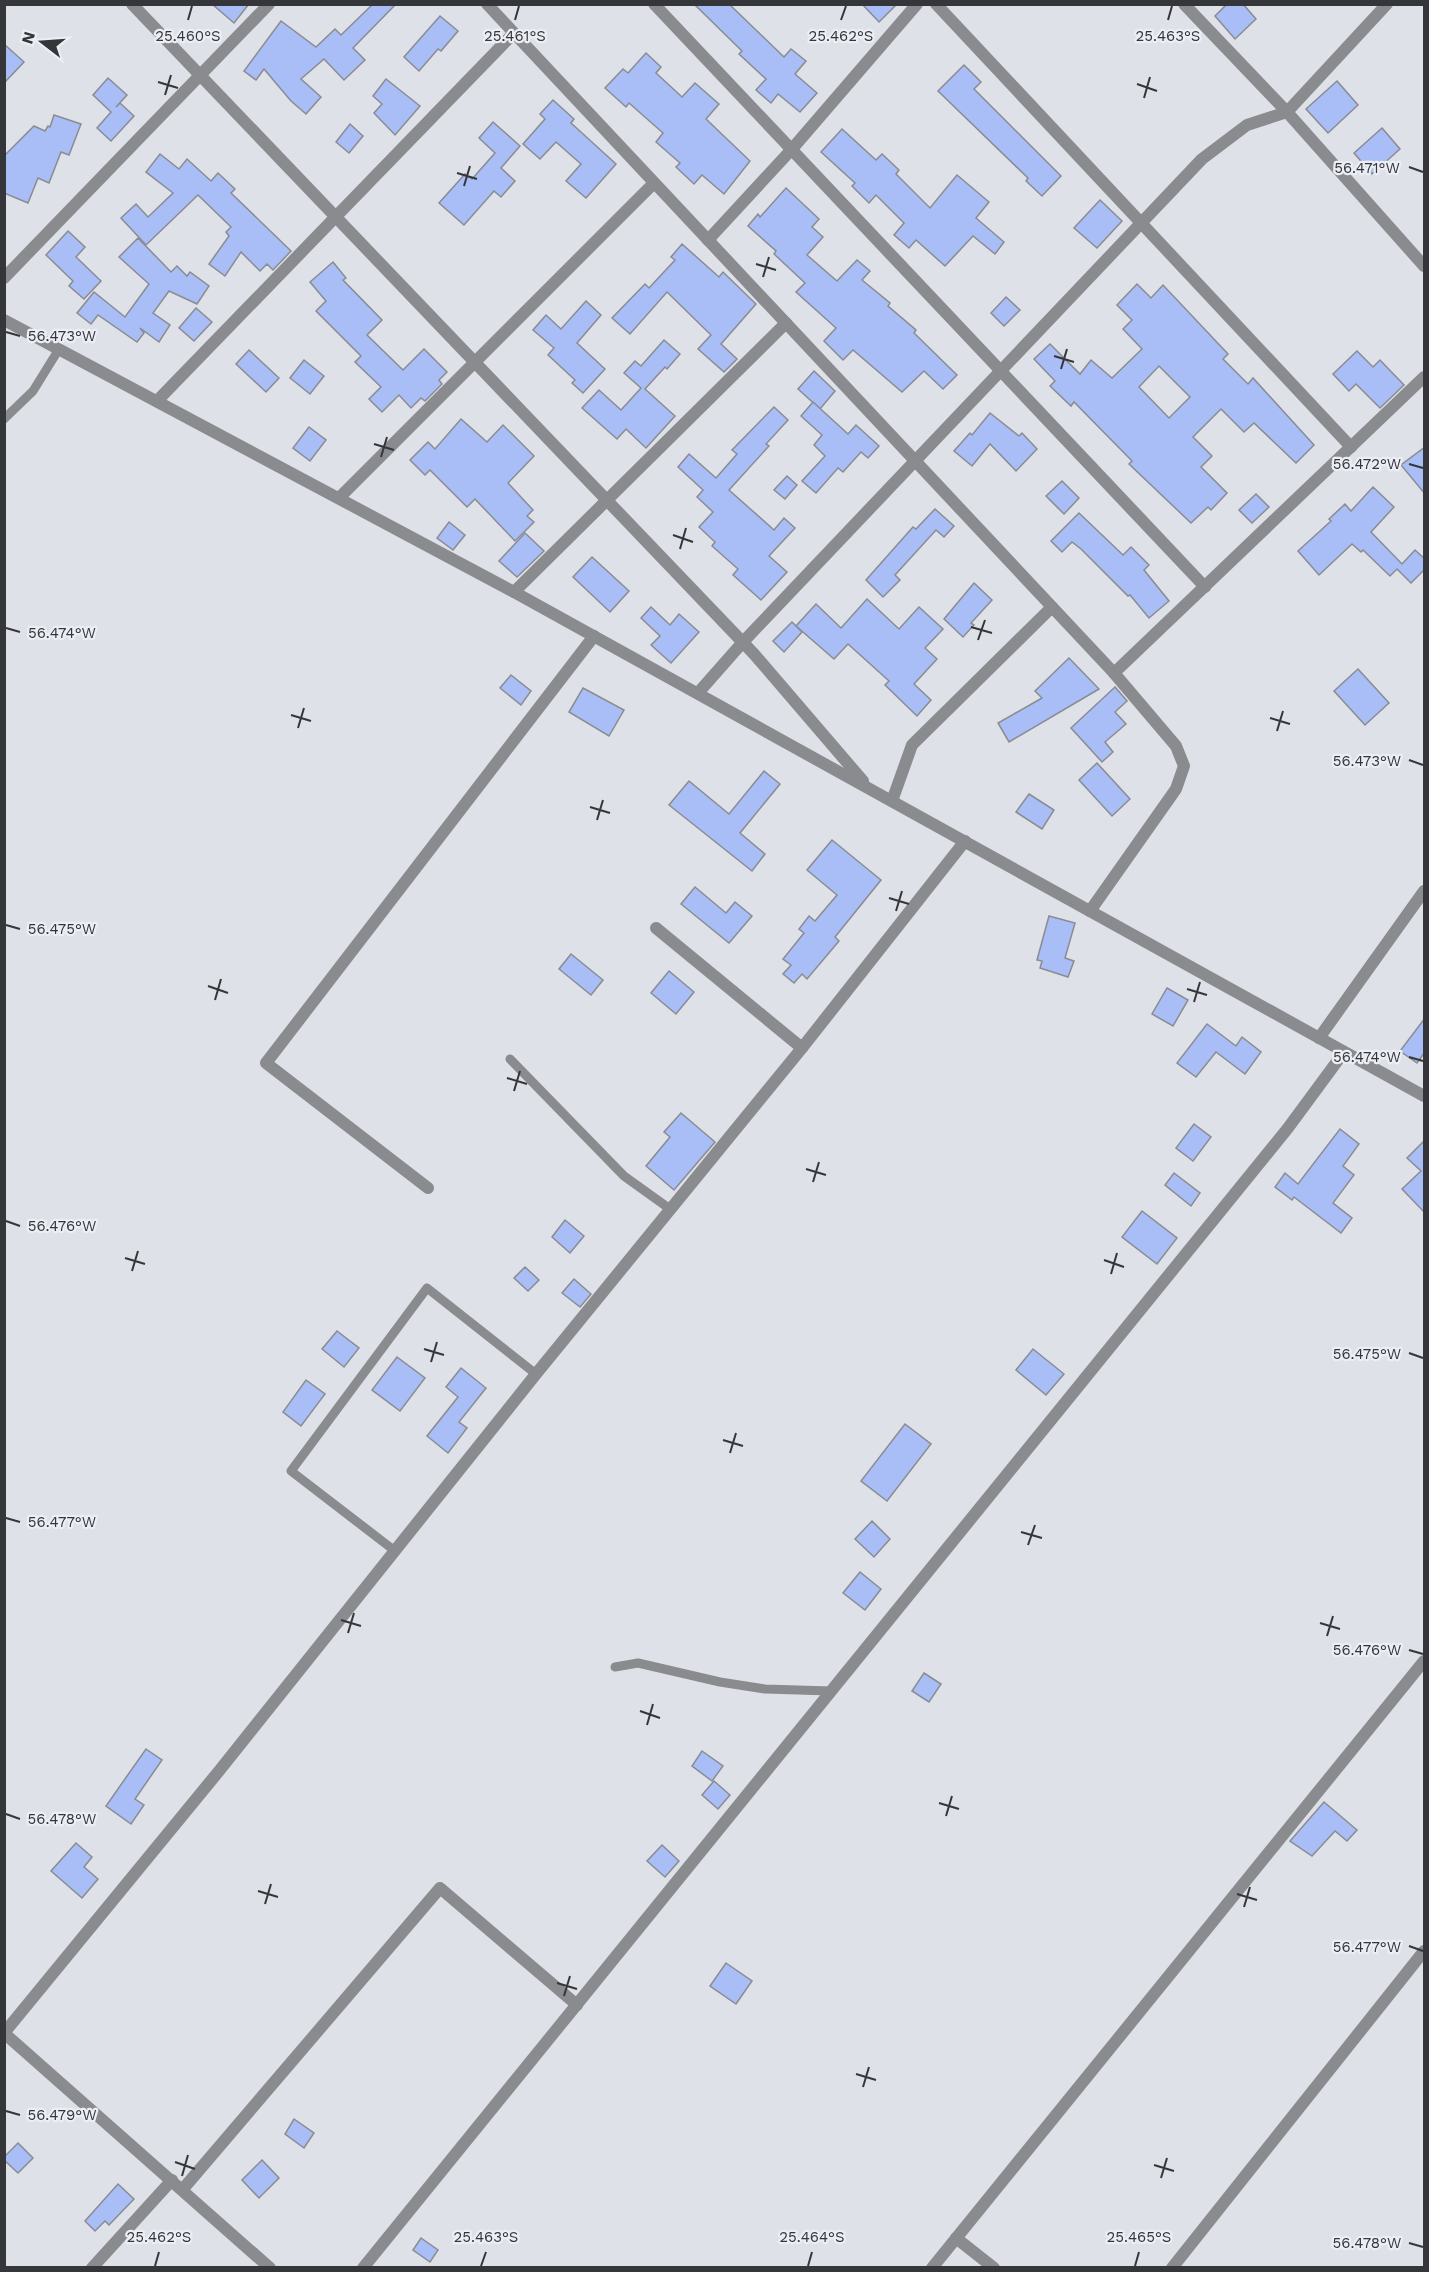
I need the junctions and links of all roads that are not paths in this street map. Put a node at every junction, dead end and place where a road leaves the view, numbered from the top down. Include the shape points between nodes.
1 (132, 4) edge
2 (270, 4) edge
3 (487, 4) edge
4 (654, 4) edge
5 (917, 4) edge
6 (936, 4) edge
7 (1184, 4) edge
8 (1387, 4) edge
9 (514, 33) junction
10 (200, 76) junction
11 (1287, 112) junction
12 (792, 149) junction
13 (654, 183) junction
14 (335, 217) junction
15 (1141, 223) junction
16 (708, 240) junction
17 (1425, 266) edge
18 (4, 278) edge
19 (4, 320) edge
20 (786, 323) junction
21 (59, 349) junction
22 (475, 363) junction
23 (1001, 370) junction
24 (1425, 377) edge
25 (157, 401) junction
26 (4, 419) edge
27 (1351, 447) junction
28 (915, 461) junction
29 (339, 498) junction
30 (607, 500) junction
31 (1205, 587) junction
32 (514, 592) junction
33 (1052, 606) junction
34 (594, 636) junction
35 (742, 642) junction
36 (1114, 674) junction
37 (698, 693) junction
38 (870, 789) junction
39 (892, 801) junction
40 (965, 842) junction
41 (1425, 891) edge
42 (1090, 911) junction
43 (656, 928) dead end
44 (1319, 1038) junction
45 (802, 1048) junction
46 (1344, 1052) junction
47 (510, 1059) dead end
48 (1425, 1096) edge
49 (428, 1188) dead end
50 (670, 1209) junction
51 (536, 1374) junction
52 (395, 1551) junction
53 (1425, 1661) edge
54 (615, 1667) dead end
55 (831, 1691) junction
56 (1425, 1951) edge
57 (577, 2005) junction
58 (4, 2033) edge
59 (172, 2180) junction
60 (183, 2189) junction
61 (956, 2238) junction
62 (92, 2268) edge
63 (270, 2268) edge
64 (363, 2268) edge
65 (932, 2268) edge
66 (994, 2268) edge
67 (1172, 2268) edge

1 - 10 street
2 - 10 street
3 - 9 street
4 - 12 street
5 - 12 street
6 - 15 street
7 - 11 street
8 - 11 street
9 - 13 street
9 - 14 street
10 - 14 street
10 - 18 street
11 - 15 street via 1247,125 1202,159
11 - 17 street
12 - 16 street
12 - 23 street
13 - 16 street
13 - 22 street
14 - 22 street
14 - 25 street
15 - 23 street
15 - 27 street
16 - 20 street
19 - 21 street
20 - 28 street
20 - 30 street
21 - 25 street
21 - 26 lane via 33,391
22 - 29 street
22 - 30 street
23 - 28 street
23 - 31 street
24 - 27 street
25 - 29 street
27 - 31 street
28 - 33 street
28 - 35 street
29 - 32 street
30 - 32 street
30 - 35 street
31 - 36 street
32 - 34 street
33 - 36 street
33 - 39 street via 912,745
34 - 37 street
34 - 49 street via 266,1063
35 - 37 street
35 - 38 street
36 - 42 street via 1176,746 1184,766 1176,789
37 - 38 street
38 - 39 street
39 - 40 street
40 - 42 street
40 - 45 street
41 - 44 street
42 - 44 street
43 - 45 street
44 - 46 street
45 - 50 street
46 - 48 street
46 - 55 street via 1288,1128
47 - 50 lane via 624,1176
50 - 51 street
51 - 52 street
51 - 52 lane via 427,1288 291,1471
52 - 58 street
53 - 61 street
54 - 55 lane via 638,1663 765,1689
55 - 57 street
56 - 67 street
57 - 60 street via 440,1888
57 - 64 street
58 - 59 street
59 - 60 street
59 - 62 street
60 - 63 street
61 - 65 street
61 - 66 street

